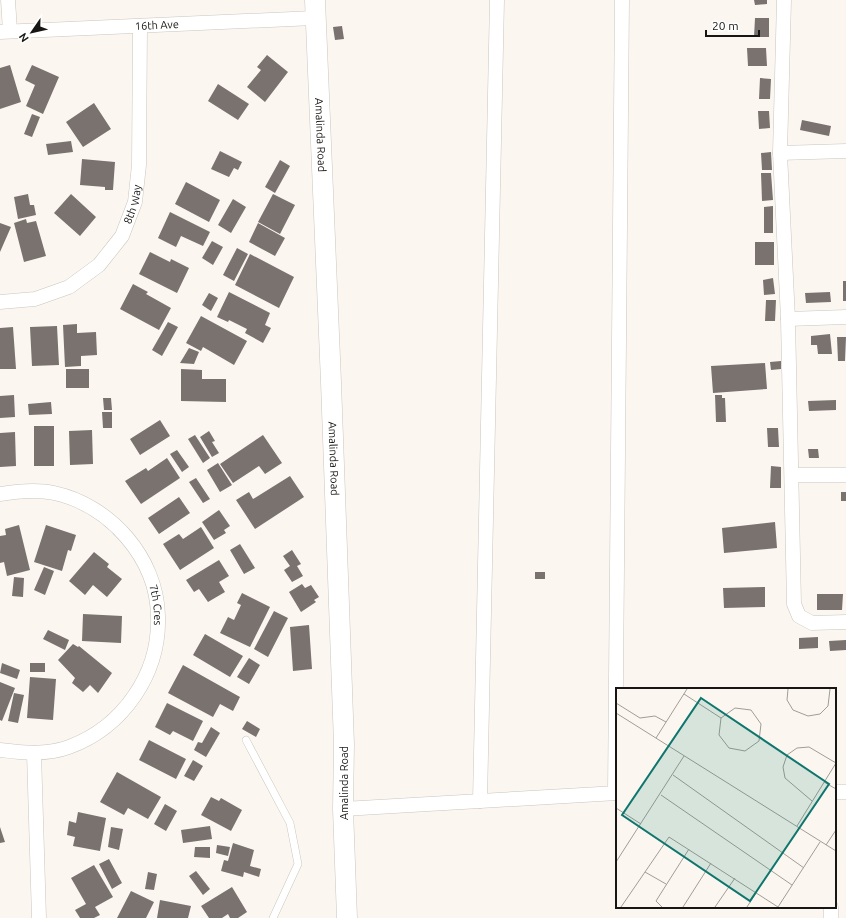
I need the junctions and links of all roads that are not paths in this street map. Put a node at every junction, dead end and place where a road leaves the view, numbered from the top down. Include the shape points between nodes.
1 (8, 0) edge
2 (497, 0) edge
3 (622, 0) edge
4 (784, 0) edge
5 (314, 9) edge
6 (140, 26) junction
7 (5, 32) edge
8 (846, 151) edge
9 (780, 153) junction
10 (0, 302) edge
11 (846, 317) edge
12 (788, 319) junction
13 (792, 475) junction
14 (846, 475) edge
15 (0, 494) edge
16 (846, 622) edge
17 (617, 688) edge
18 (246, 740) dead end
19 (0, 750) edge
20 (34, 753) junction
21 (616, 792) edge
22 (480, 801) junction
23 (343, 809) junction
24 (39, 918) edge
25 (274, 918) edge
26 (347, 918) edge

1 - 7 street
2 - 22 street
3 - 17 street
4 - 9 street
5 - 6 street, 16th Ave
5 - 23 street, Amalinda Road via 331,382 344,744
6 - 7 street, 16th Ave
6 - 10 street, 8th Way via 139,165 135,202 122,236 99,265 70,287 35,299
8 - 9 street
9 - 12 street
11 - 12 street
12 - 13 street
13 - 14 street
13 - 16 street via 796,611 804,620 812,623
15 - 20 street, 7th Cres via 20,490 54,493 86,505 115,524 137,550 152,581 158,615 156,649 144,682 125,710 99,732 68,747
18 - 25 lane via 290,823 298,864
19 - 20 street, 7th Cres
20 - 24 street
21 - 22 street
22 - 23 street
23 - 26 street, Amalinda Road

